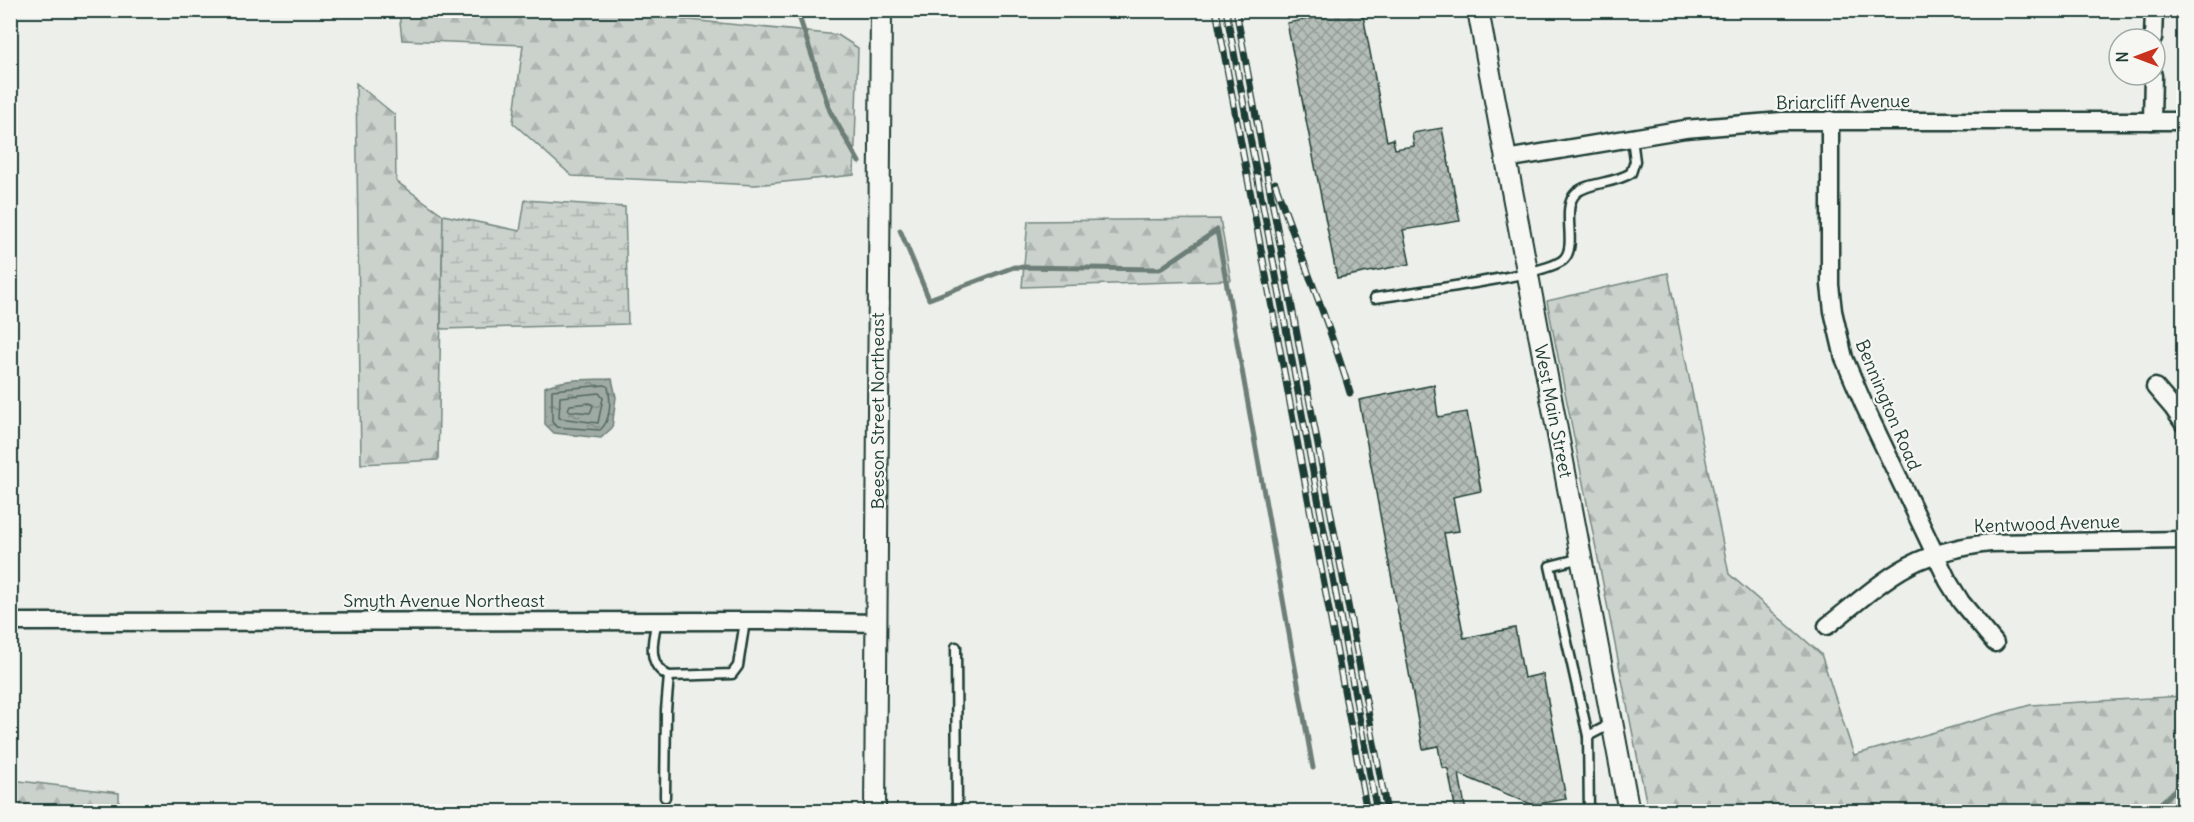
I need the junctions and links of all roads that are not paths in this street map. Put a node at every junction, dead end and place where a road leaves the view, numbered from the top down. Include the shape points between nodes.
1 (880, 10) edge
2 (1478, 10) edge
3 (2154, 10) edge
4 (2153, 27) edge
5 (2152, 87) edge
6 (1830, 120) junction
7 (2152, 121) junction
8 (2184, 121) edge
9 (1632, 138) junction
10 (1506, 159) junction
11 (1527, 273) junction
12 (1375, 298) dead end
13 (2155, 387) dead end
14 (2184, 424) edge
15 (2184, 540) edge
16 (1934, 555) junction
17 (1581, 558) junction
18 (657, 621) junction
19 (745, 621) junction
20 (10, 622) edge
21 (876, 623) junction
22 (1827, 626) dead end
23 (1995, 643) dead end
24 (956, 647) dead end
25 (669, 676) junction
26 (1612, 724) junction
27 (1588, 736) junction
28 (665, 797) dead end
29 (875, 812) edge
30 (957, 812) edge
31 (1589, 812) edge
32 (1629, 812) edge

1 - 21 street, Beeson Street Northeast
2 - 10 street, West Main Street
3 - 4 street
5 - 7 street
6 - 7 street, Briarcliff Avenue
6 - 9 street, Briarcliff Avenue via 1725,125
6 - 16 street, Bennington Road via 1828,248 1838,338 1864,405
7 - 8 street, Briarcliff Avenue
9 - 10 street, Briarcliff Avenue
9 - 11 lane via 1635,161 1631,173 1574,195 1565,259
10 - 11 street, West Main Street
11 - 12 lane
11 - 17 street, West Main Street
13 - 14 street
15 - 16 street, Kentwood Avenue via 1990,543
16 - 22 street, Kentwood Avenue via 1896,573
16 - 23 street, Bennington Road via 1961,602
17 - 26 street, West Main Street
17 - 27 lane via 1550,566
18 - 19 street, Smyth Avenue Northeast
18 - 20 street, Smyth Avenue Northeast
18 - 25 lane via 652,649 655,666
19 - 21 street, Smyth Avenue Northeast
19 - 25 lane via 738,666 732,674
21 - 29 street, Beeson Street Northeast
24 - 30 lane
25 - 28 lane
26 - 27 lane
26 - 32 street, West Main Street
27 - 31 lane

